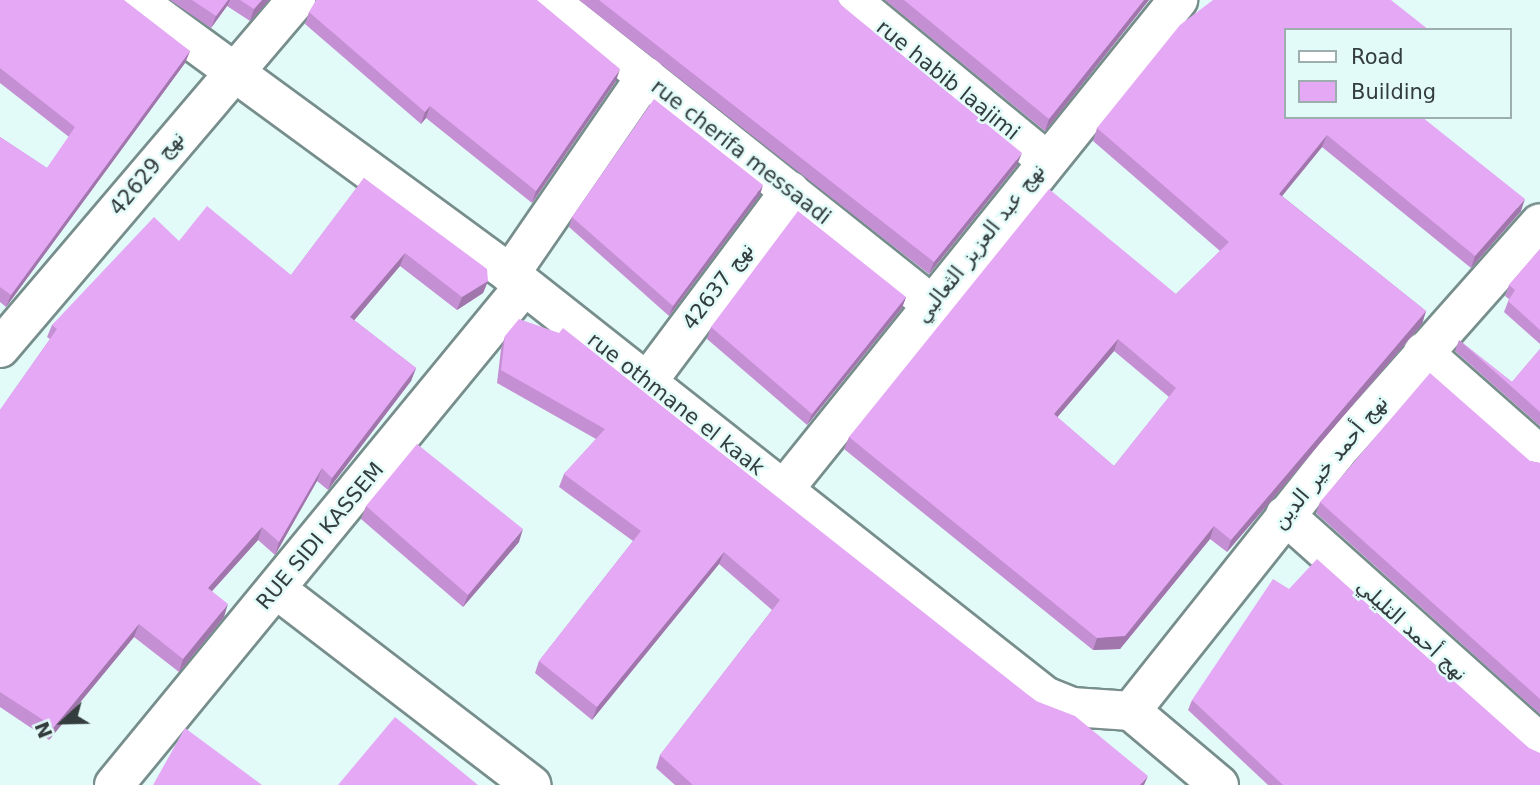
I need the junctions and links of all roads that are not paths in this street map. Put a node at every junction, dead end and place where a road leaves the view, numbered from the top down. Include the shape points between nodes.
1 (136, 0) edge
2 (296, 0) edge
3 (549, 0) edge
4 (851, 0) edge
5 (1164, 5) edge
6 (234, 69) junction
7 (646, 76) junction
8 (1046, 160) junction
9 (790, 191) junction
10 (1540, 223) edge
11 (517, 280) junction
12 (933, 305) junction
13 (0, 348) edge
14 (1423, 352) junction
15 (647, 382) junction
16 (1540, 455) edge
17 (785, 488) junction
18 (1285, 515) junction
19 (276, 589) junction
20 (1131, 711) junction
21 (1540, 743) edge
22 (114, 785) edge
23 (531, 785) edge
24 (1219, 785) edge

1 - 6 street, rue othmane el kaak
2 - 6 street, نهج 42629
3 - 7 street, rue cherifa messaadi
4 - 8 street, rue habib laajimi
5 - 8 street, نهج عبد العزيز الثعالبي
6 - 11 street, rue othmane el kaak
6 - 13 street, نهج 42629
7 - 9 street, rue cherifa messaadi
7 - 11 street, RUE SIDI KASSEM
8 - 12 street, نهج عبد العزيز الثعالبي
9 - 12 street, rue cherifa messaadi
9 - 15 street, نهج 42637
10 - 14 street, نهج أحمد خير الدين
11 - 15 street, rue othmane el kaak
11 - 19 street, RUE SIDI KASSEM
12 - 17 street, نهج عبد العزيز الثعالبي
14 - 16 street
14 - 18 street, نهج أحمد خير الدين
15 - 17 street, rue othmane el kaak
17 - 20 street, rue othmane el kaak via 1045,696 1072,707
18 - 20 street, نهج أحمد خير الدين
18 - 21 street, نهج أحمد التليلي
19 - 22 street, RUE SIDI KASSEM
19 - 23 street
20 - 24 street

